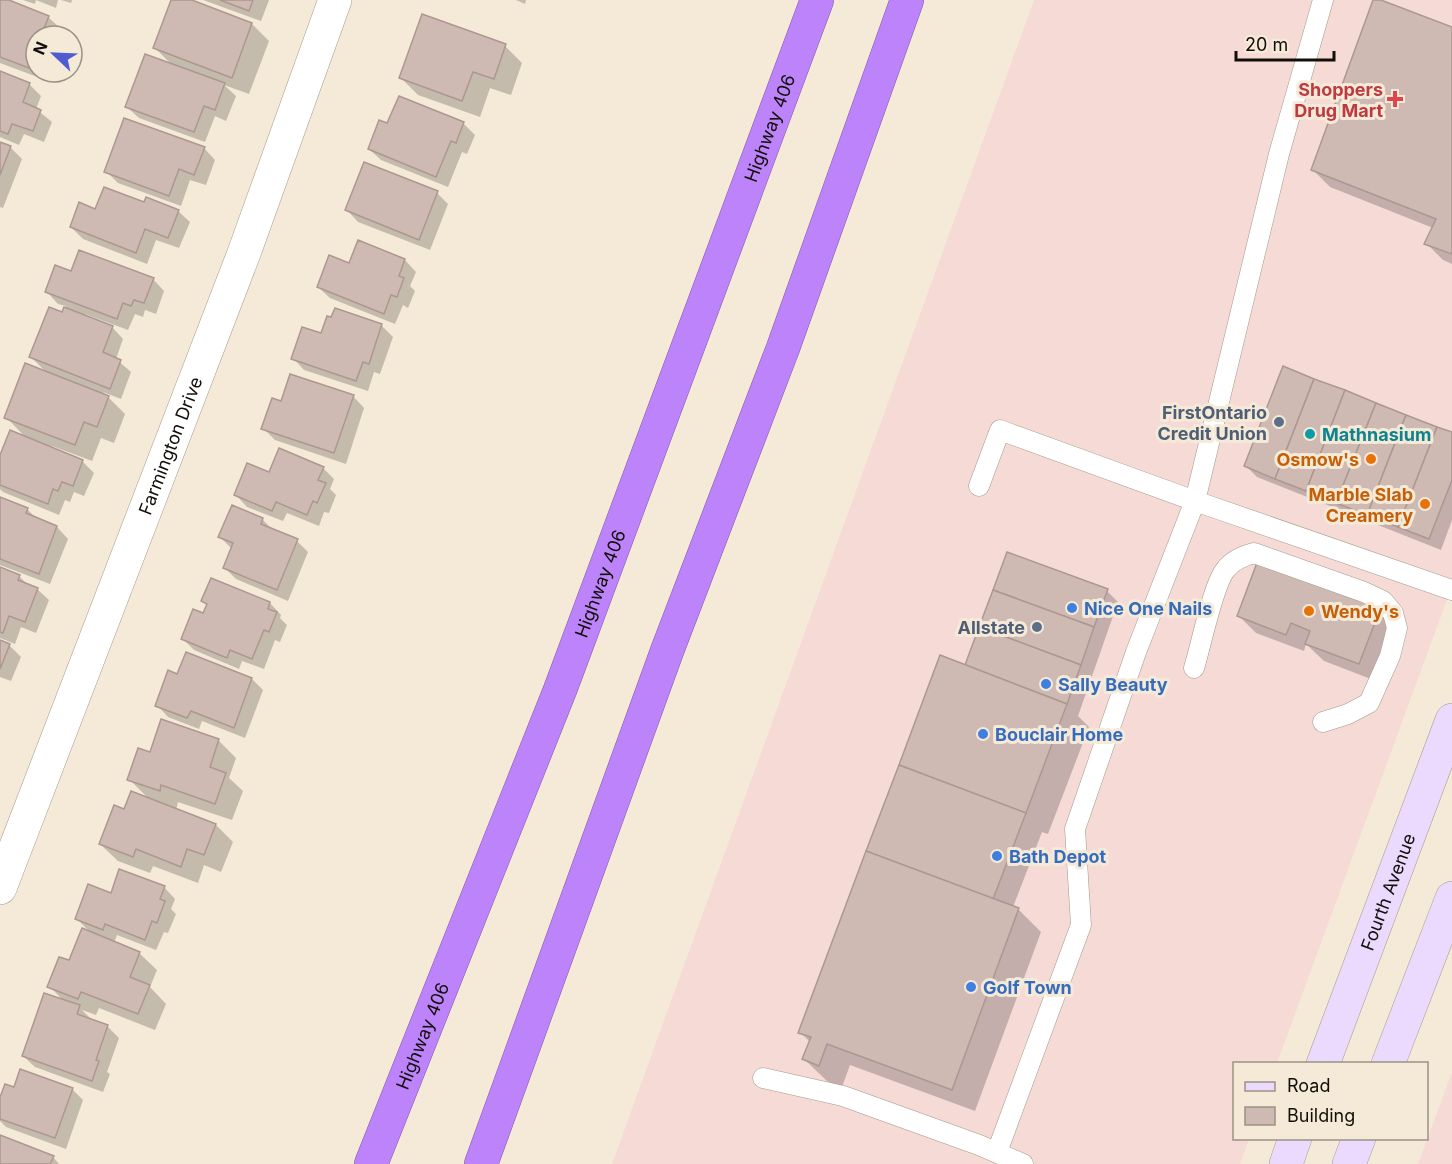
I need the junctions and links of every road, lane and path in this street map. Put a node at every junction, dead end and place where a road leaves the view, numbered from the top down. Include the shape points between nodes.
1 (335, 0) edge
2 (817, 0) edge
3 (907, 0) edge
4 (1323, 0) edge
5 (979, 486) dead end
6 (1195, 501) junction
7 (1452, 590) edge
8 (1194, 668) dead end
9 (1452, 720) edge
10 (1323, 722) dead end
11 (0, 888) edge
12 (1452, 898) edge
13 (1324, 1062) edge
14 (1389, 1062) edge
15 (763, 1078) dead end
16 (1294, 1140) edge
17 (1358, 1140) edge
18 (996, 1152) junction
19 (371, 1164) edge
20 (481, 1164) edge
21 (1023, 1164) edge
22 (1286, 1164) edge
23 (1349, 1164) edge

1 - 11 street, Farmington Drive via 244,253
2 - 19 highway, Highway 406 via 560,690
3 - 20 highway via 783,348 667,651
4 - 6 lane via 1279,154
5 - 6 lane via 1000,430
6 - 7 lane
6 - 18 lane via 1136,652 1075,829 1081,925
8 - 10 lane via 1220,578 1242,556 1254,553 1364,592 1383,602 1393,613 1396,628 1390,656 1369,703
9 - 13 main road, Fourth Avenue
12 - 14 main road
15 - 18 lane via 843,1096
16 - 22 main road
17 - 23 main road
18 - 21 lane

